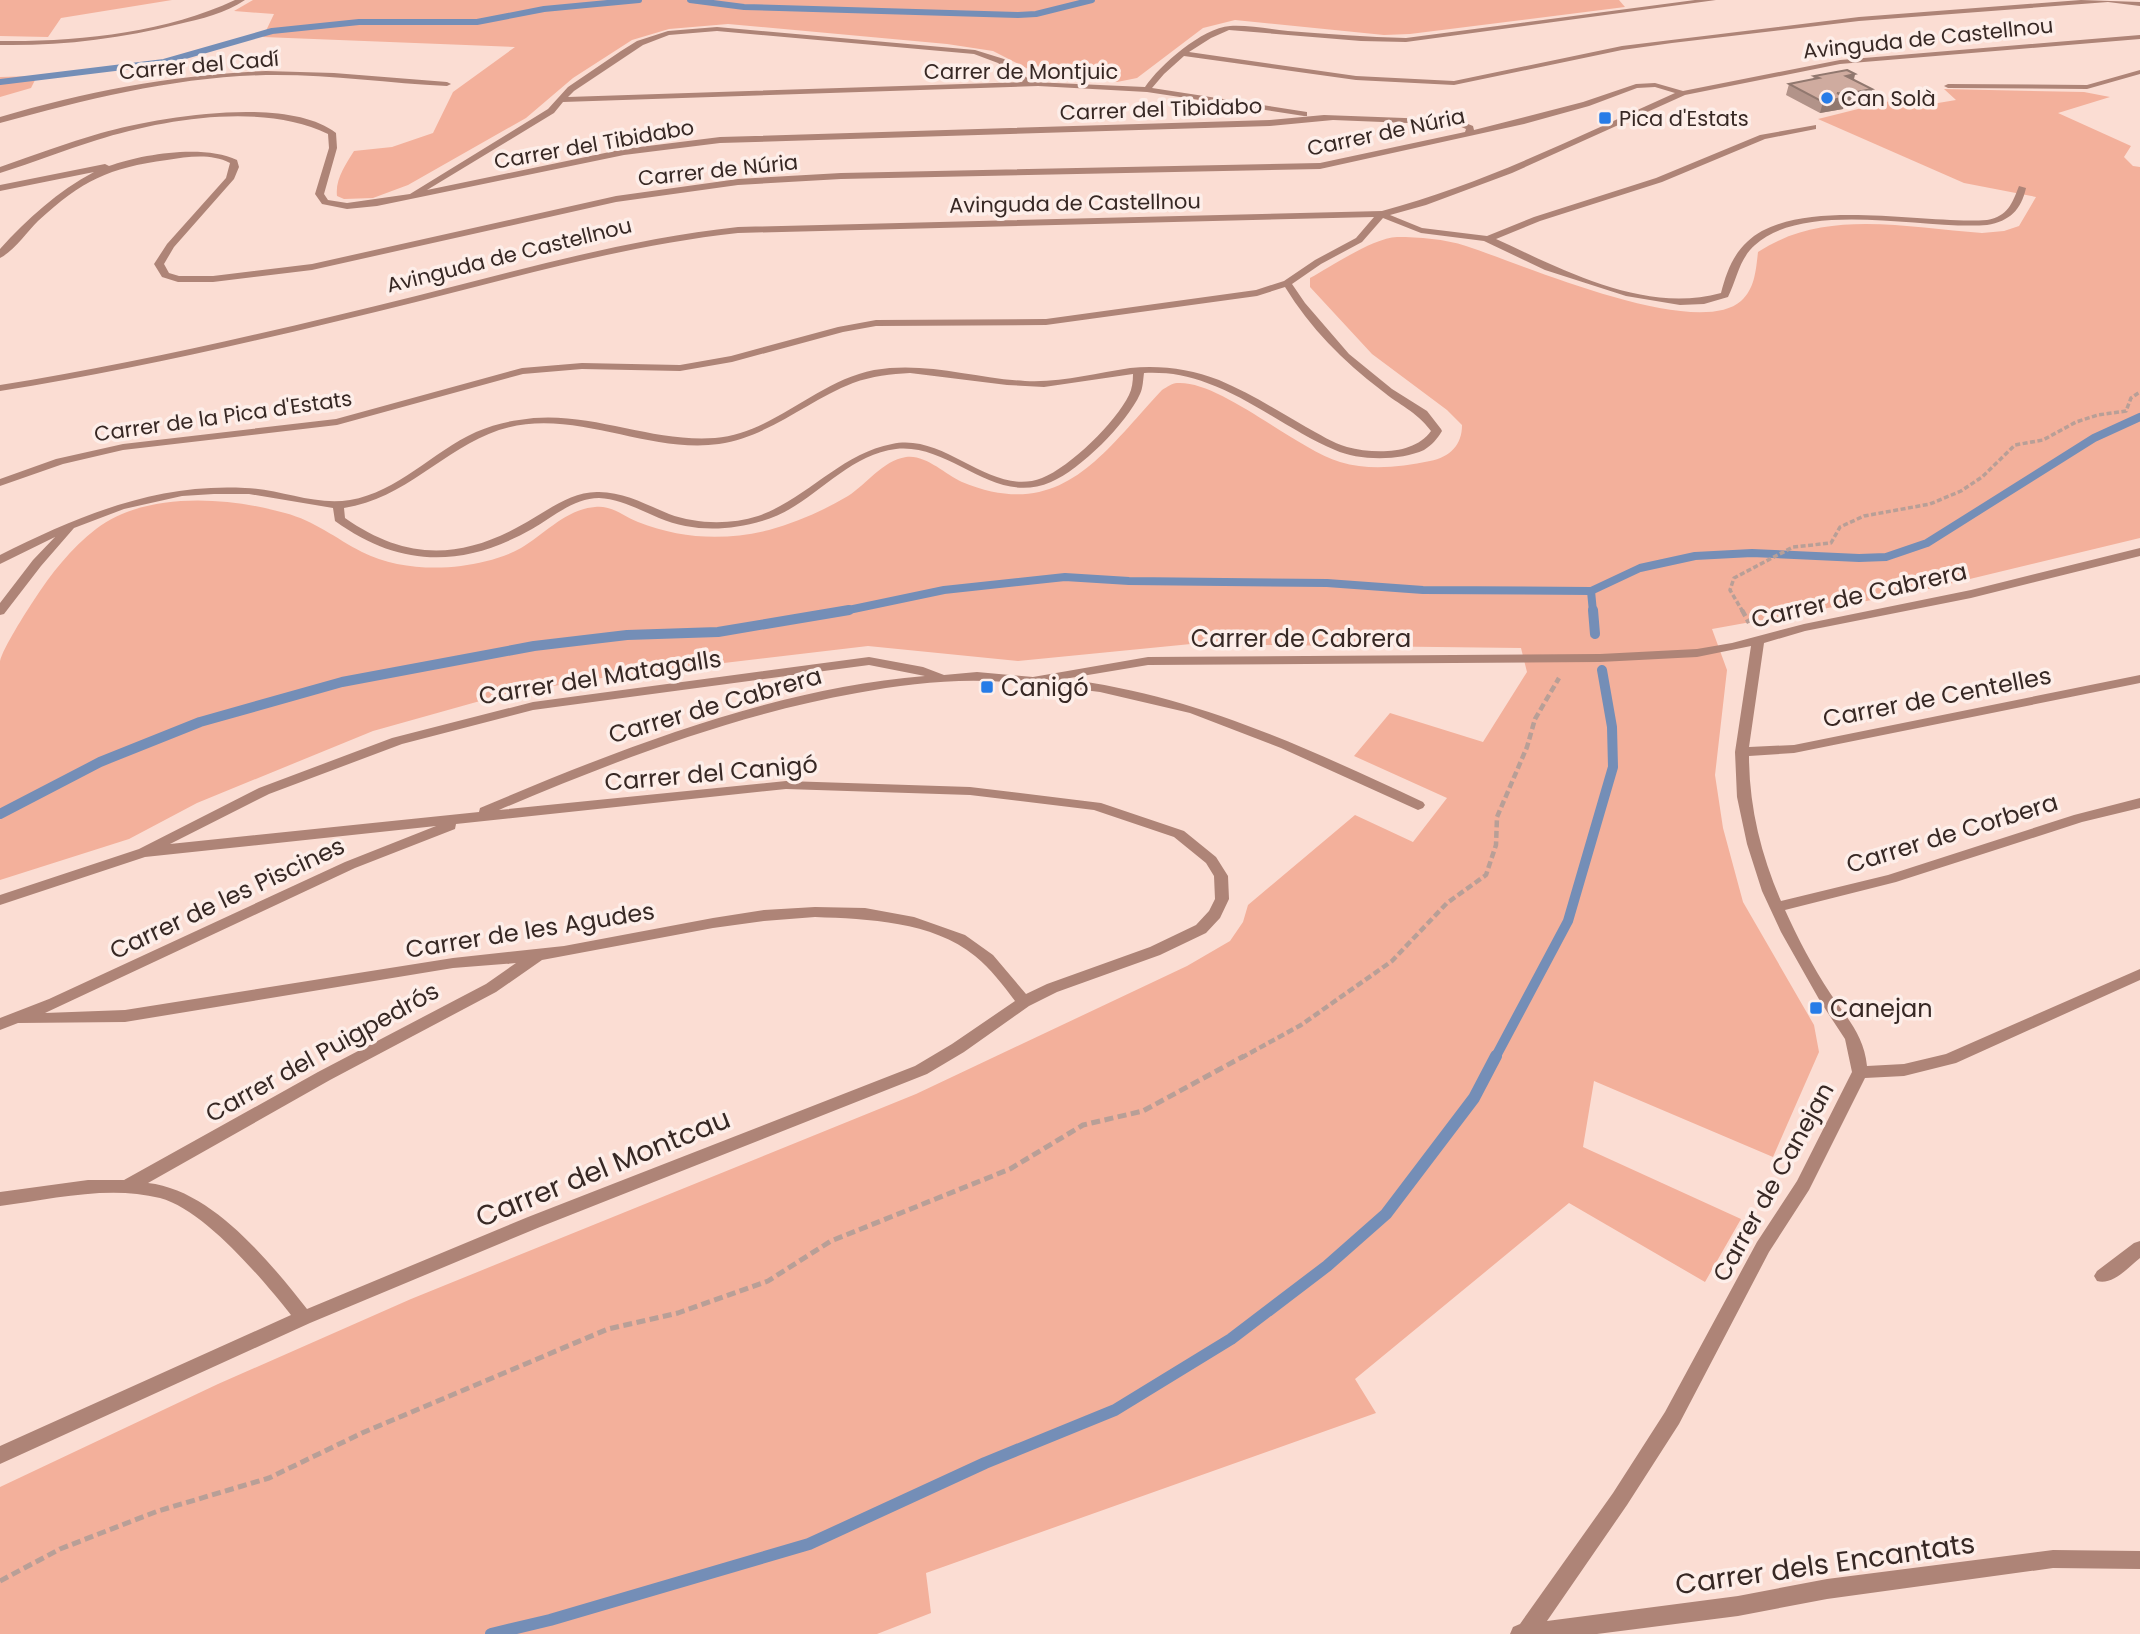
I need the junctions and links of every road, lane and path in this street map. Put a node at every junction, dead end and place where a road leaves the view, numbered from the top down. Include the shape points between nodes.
1 (241, 0) edge
2 (1712, 0) edge
3 (2108, 0) edge
4 (2140, 4) edge
5 (2140, 37) edge
6 (0, 43) edge
7 (1184, 54) junction
8 (2140, 72) edge
9 (447, 84) dead end
10 (1030, 84) junction
11 (1948, 86) dead end
12 (1147, 90) junction
13 (1683, 93) junction
14 (564, 100) junction
15 (1331, 118) junction
16 (0, 120) edge
17 (1813, 127) dead end
18 (1469, 133) junction
19 (113, 166) junction
20 (0, 170) edge
21 (0, 188) edge
22 (2022, 188) dead end
23 (407, 198) junction
24 (1382, 214) junction
25 (1489, 239) junction
26 (0, 255) edge
27 (1287, 283) junction
28 (1139, 371) junction
29 (0, 388) edge
30 (2140, 392) edge
31 (0, 483) edge
32 (338, 504) junction
33 (75, 523) junction
34 (2140, 552) edge
35 (0, 559) edge
36 (0, 611) edge
37 (1758, 640) junction
38 (1574, 659) junction
39 (943, 679) junction
40 (2140, 679) edge
41 (1033, 681) junction
42 (1742, 752) junction
43 (2140, 803) edge
44 (1418, 805) dead end
45 (475, 816) junction
46 (144, 852) junction
47 (0, 900) edge
48 (1778, 907) junction
49 (1214, 914) joint
50 (539, 955) junction
51 (2140, 974) edge
52 (1024, 1002) junction
53 (7, 1022) edge
54 (1860, 1072) junction
55 (126, 1187) junction
56 (0, 1199) edge
57 (2140, 1248) edge
58 (2103, 1276) dead end
59 (304, 1318) junction
60 (0, 1455) edge
61 (2140, 1560) edge
62 (0, 1581) edge
63 (1526, 1633) edge
64 (1519, 1634) edge

1 - 6 street via 205,15 157,26 61,41
2 - 7 street via 1406,40 1229,27 1211,32
3 - 4 street
3 - 7 street via 1798,25 1622,48 1454,83 1356,78
5 - 13 street, Avinguda de Castellnou via 1840,62
7 - 12 street via 1161,71
8 - 11 street via 2087,87
9 - 16 street, Carrer del Cadí via 237,75 121,88
10 - 12 street, Carrer de Montjuic
10 - 14 street, Carrer de Montjuic
10 - 14 street via 1001,61 975,52 702,29 668,33 640,43 571,89
12 - 15 street, Carrer de Montjuic
13 - 18 street, Carrer de Núria via 1656,85 1636,86 1586,104
13 - 24 street, Avinguda de Castellnou via 1509,171
14 - 23 street
15 - 18 street, Carrer de Montjuic via 1458,123 1470,128
15 - 23 street, Carrer del Tibidabo via 720,140 624,152
17 - 25 street via 1763,137 1659,180
18 - 19 street, Carrer de Núria via 1320,166 841,176 684,188 615,199 312,267 194,280 166,275 159,264 230,178 233,162 201,154
19 - 21 street
19 - 26 street, Carrer de Núria via 14,232
20 - 23 street, Carrer del Tibidabo via 129,129 271,115 313,122 332,133 333,148 319,194 326,202 355,206
22 - 25 street via 2011,213 1991,222 1831,217 1772,230 1742,254 1725,295 1709,302 1669,302 1604,286 1532,261
24 - 25 street via 1421,232
24 - 27 street, Carrer de la Pica d'Estats via 1359,240
24 - 29 street, Avinguda de Castellnou via 688,234 594,252 236,342
27 - 28 street via 1345,356 1423,413 1437,431 1434,437 1404,451 1361,454 1319,439 1215,383 1168,370
27 - 31 street, Carrer de la Pica d'Estats via 1257,293 1046,322 876,323 680,368 522,371 337,422 123,447 60,461
28 - 32 street via 1026,384 896,370 851,380 755,431 714,441 570,421 518,422 483,432 378,495 354,504
28 - 32 street via 1134,396 1078,459 1044,481 1027,484 986,478 941,453 895,445 860,458 802,498 762,518 718,526 699,524 619,499 588,496 490,545 428,554 385,548 365,539 339,519
30 - 37 path via 2131,398 2126,411 2098,415 2043,440 2015,445 1961,491 1930,504 1864,516 1840,527 1831,543 1793,547 1752,566 1734,578 1730,590
32 - 33 street via 254,492 181,491 107,509
33 - 35 street
33 - 36 street
34 - 37 street, Carrer de Cabrera
37 - 38 street, Carrer de Cabrera via 1697,653
37 - 42 street, Carrer de Canejan
38 - 41 street, Carrer de Cabrera via 1148,661
38 - 62 path via 1535,719 1497,817 1496,845 1486,875 1447,902 1392,961 1301,1025 1143,1111 1083,1125 1010,1169 831,1241 768,1280 678,1313 608,1329 362,1433 269,1478 158,1511 60,1549
39 - 41 street, Carrer de Cabrera via 977,676
39 - 45 street, Carrer de Cabrera via 824,695 754,713 588,767
39 - 46 street, Carrer del Matagalls via 869,662 533,706 397,741 327,765 264,791
40 - 42 street, Carrer de Centelles via 1794,749
41 - 44 street via 1106,688 1195,712 1315,756
42 - 48 street, Carrer de Canejan via 1743,792 1754,841
43 - 48 street, Carrer de Corbera via 1891,879
45 - 46 street, Carrer del Canigó
45 - 49 street, Carrer del Canigó via 786,785 901,787 1063,801 1125,814 1179,834 1201,849 1221,876 1222,899
45 - 53 street, Carrer de les Piscines via 350,865
46 - 47 street, Carrer del Matagalls
48 - 54 street, Carrer de Canejan via 1826,997 1851,1030
49 - 52 street, Carrer del Montcau via 1201,929 1156,951
50 - 52 street, Carrer de les Agudes via 760,916 813,912 883,915 962,940 1002,971
50 - 53 street, Carrer de les Agudes via 453,963 125,1016
50 - 55 street, Carrer del Puigpedrós via 491,988
51 - 54 street via 1950,1059 1904,1070
52 - 59 street, Carrer del Montcau via 920,1070
54 - 63 street, Carrer de Canejan via 1803,1185 1763,1247 1672,1418
55 - 56 street, Carrer del Puigpedrós via 88,1187
55 - 59 street, Carrer del Puigpedrós via 169,1194 222,1229
57 - 58 street
59 - 60 street, Carrer del Montcau
61 - 63 street, Carrer dels Encantats via 2053,1559
63 - 64 street, Carrer dels Encantats

